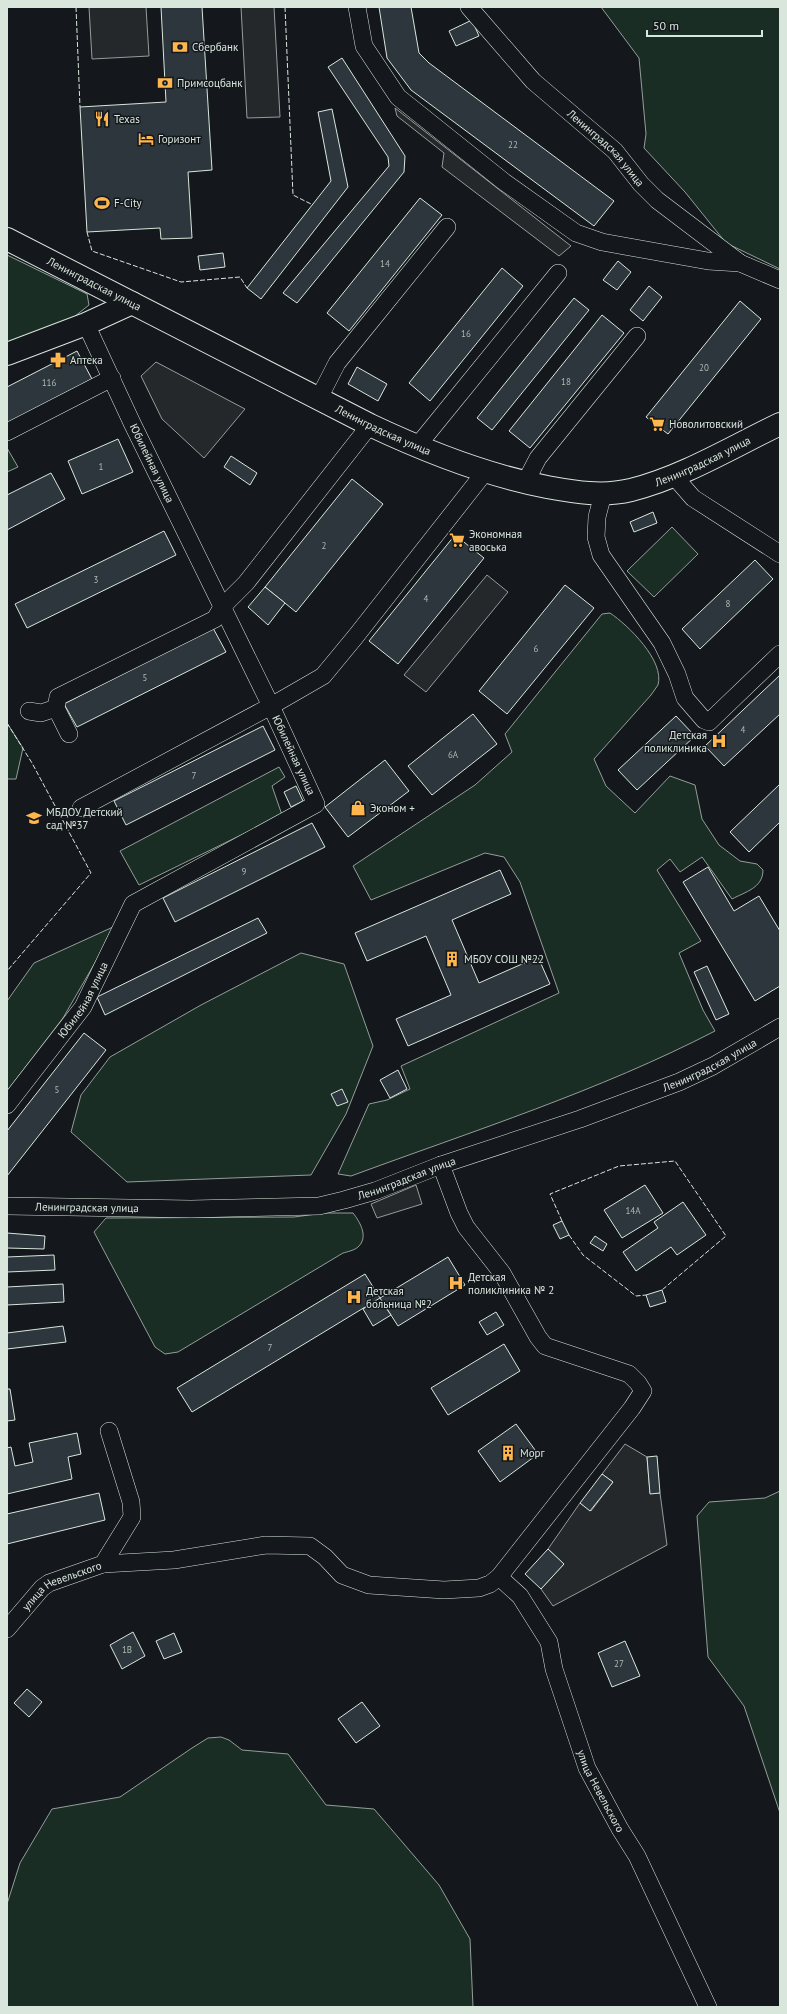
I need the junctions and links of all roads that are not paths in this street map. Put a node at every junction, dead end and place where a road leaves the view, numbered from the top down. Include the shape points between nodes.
1 (357, 7) edge
2 (469, 7) edge
3 (447, 227) dead end
4 (7, 239) edge
5 (740, 263) junction
6 (558, 273) dead end
7 (780, 280) edge
8 (132, 303) junction
9 (86, 324) junction
10 (637, 336) dead end
11 (7, 354) edge
12 (112, 378) junction
13 (319, 398) junction
14 (780, 424) edge
15 (370, 425) junction
16 (7, 432) edge
17 (420, 449) junction
18 (485, 472) junction
19 (673, 476) junction
20 (525, 483) junction
21 (603, 494) junction
22 (780, 554) edge
23 (222, 607) junction
24 (780, 654) edge
25 (271, 706) junction
26 (56, 708) junction
27 (30, 711) dead end
28 (69, 734) dead end
29 (81, 808) dead end
30 (780, 1027) edge
31 (7, 1105) edge
32 (441, 1165) junction
33 (7, 1206) edge
34 (109, 1432) dead end
35 (103, 1564) junction
36 (499, 1577) junction
37 (7, 1629) edge
38 (708, 2007) edge

1 - 5 street via 364,46 398,97 503,181 576,232 602,242 708,261
2 - 5 street, Ленинградская улица via 533,81 615,152 640,184 657,200
3 - 13 street via 337,363
4 - 8 main road, Ленинградская улица
5 - 7 street, Ленинградская улица
6 - 17 street via 423,439
8 - 9 main road
8 - 13 main road, Ленинградская улица
9 - 11 main road
9 - 12 street, Юбилейная улица
10 - 20 street via 538,458
12 - 16 street
12 - 23 street, Юбилейная улица
13 - 15 main road, Ленинградская улица
14 - 19 main road, Ленинградская улица
15 - 17 main road, Ленинградская улица
15 - 23 street via 246,583
17 - 18 main road, Ленинградская улица
18 - 20 main road, Ленинградская улица
18 - 25 street via 323,676
19 - 21 main road, Ленинградская улица via 657,483
19 - 22 street via 693,498
20 - 21 main road, Ленинградская улица via 582,494
21 - 24 street via 597,517 596,537 601,555 662,644 685,698 704,720 709,722
23 - 25 street, Юбилейная улица
23 - 26 street via 215,619 58,697
25 - 29 street
25 - 31 street, Юбилейная улица via 316,804 133,904 83,1007
26 - 27 street via 41,713
26 - 28 street
30 - 32 street, Ленинградская улица via 713,1066 679,1082
32 - 33 street, Ленинградская улица via 375,1191 319,1206 191,1209
32 - 36 street via 466,1227 502,1273 545,1346 629,1374 643,1391
34 - 35 street, улица Невельского via 131,1502 132,1517
35 - 36 street via 174,1560 266,1545 310,1546 342,1575 369,1585 444,1590 479,1588
35 - 37 street, улица Невельского via 49,1583
36 - 38 street, улица Невельского via 520,1596 549,1642 554,1669 587,1768 637,1856

